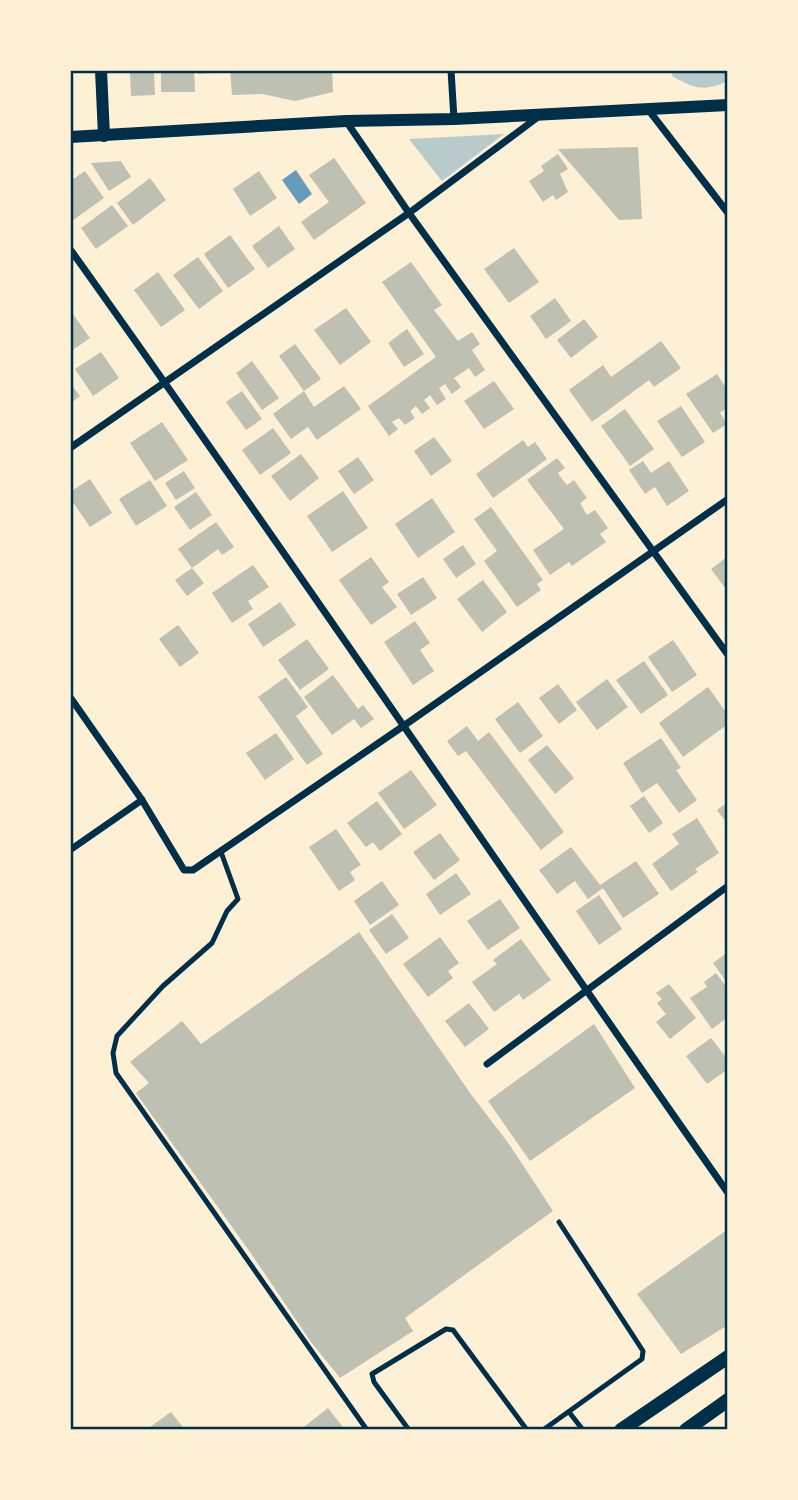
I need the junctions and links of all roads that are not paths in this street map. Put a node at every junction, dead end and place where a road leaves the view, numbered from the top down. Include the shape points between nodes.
1 (101, 70) edge
2 (452, 70) edge
3 (728, 105) edge
4 (646, 107) junction
5 (544, 113) junction
6 (454, 119) junction
7 (346, 121) junction
8 (104, 135) junction
9 (70, 137) edge
10 (409, 213) junction
11 (728, 213) edge
12 (70, 249) edge
13 (165, 382) junction
14 (70, 448) edge
15 (728, 499) edge
16 (655, 552) junction
17 (728, 655) edge
18 (70, 697) edge
19 (402, 727) junction
20 (142, 800) junction
21 (70, 850) edge
22 (222, 852) junction
23 (728, 886) edge
24 (585, 990) junction
25 (488, 1064) dead end
26 (728, 1193) edge
27 (559, 1222) dead end
28 (728, 1357) edge
29 (728, 1400) edge
30 (569, 1412) junction
31 (367, 1430) edge
32 (409, 1430) edge
33 (527, 1430) edge
34 (542, 1430) edge
35 (583, 1430) edge
36 (621, 1430) edge
37 (686, 1430) edge

1 - 8 street
2 - 6 street
3 - 4 street
4 - 5 street
4 - 11 street
5 - 6 street
5 - 10 street
6 - 7 street
7 - 8 street
7 - 10 street
8 - 9 street
10 - 13 street
10 - 16 street
12 - 13 street
13 - 14 street
13 - 19 street
15 - 16 street
16 - 17 street
16 - 19 street
18 - 20 street
19 - 22 street
19 - 24 street
20 - 21 street
20 - 22 street via 184,870 201,866
22 - 31 lane via 238,899 212,943 163,986 117,1036 113,1053 116,1073
23 - 24 street
24 - 25 street
24 - 26 street
27 - 30 lane via 643,1351 642,1359
28 - 36 main road
29 - 37 main road
30 - 34 lane
30 - 35 lane
32 - 33 lane via 372,1374 446,1329 453,1331

